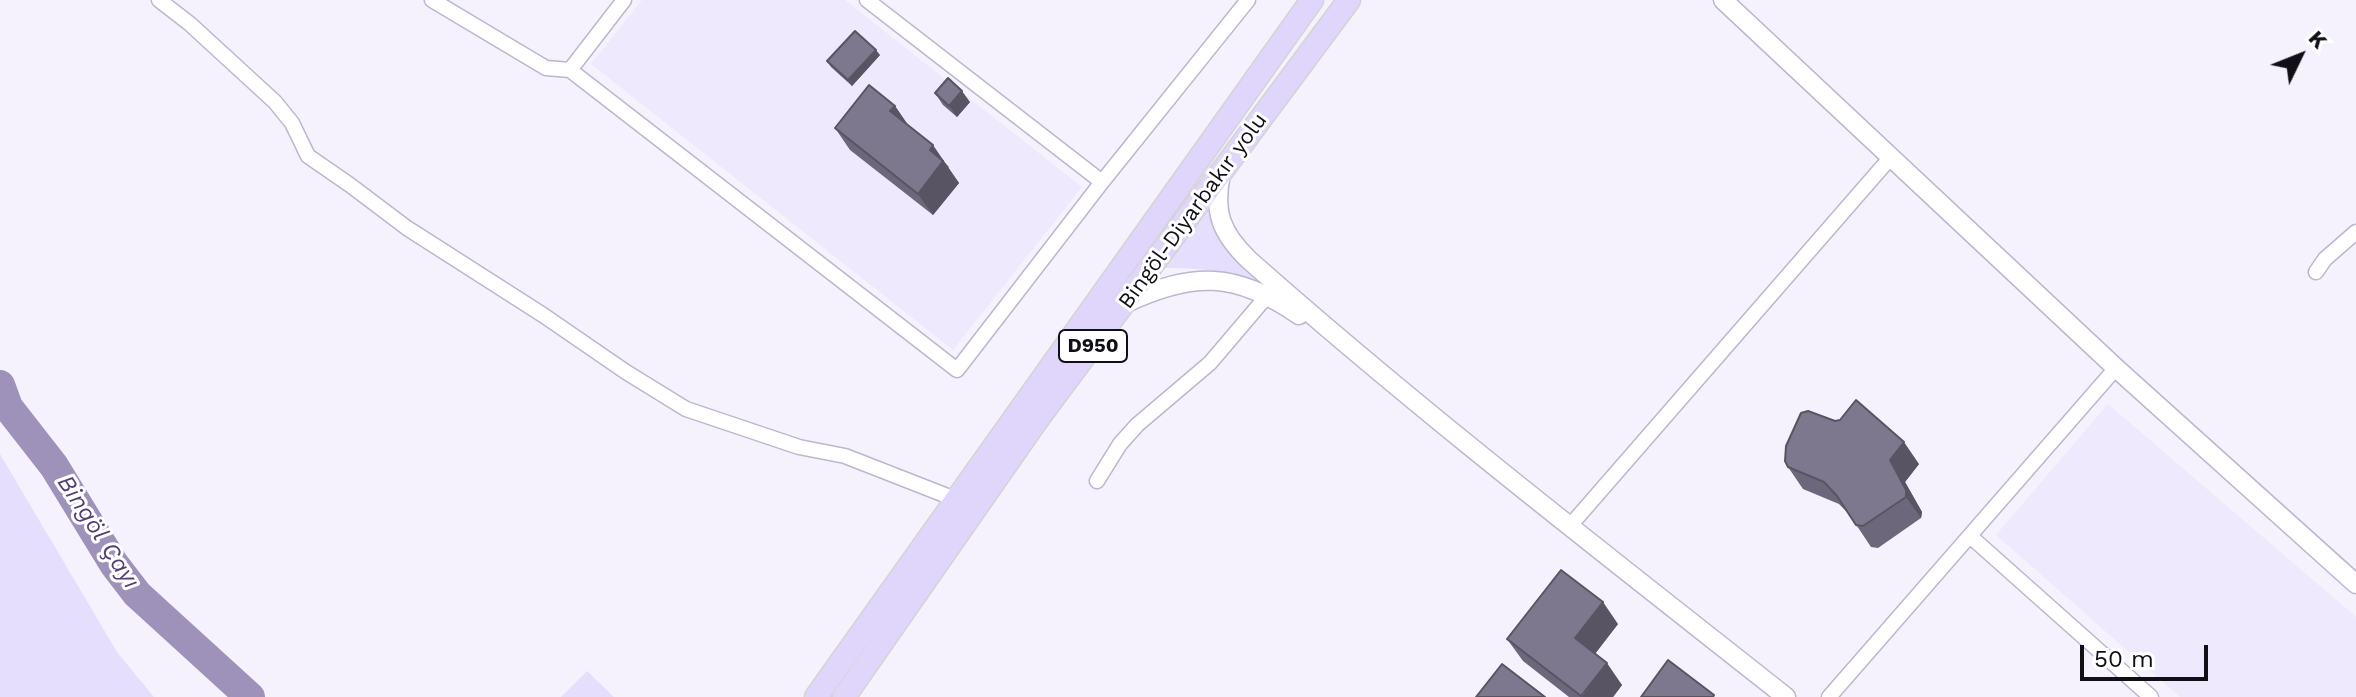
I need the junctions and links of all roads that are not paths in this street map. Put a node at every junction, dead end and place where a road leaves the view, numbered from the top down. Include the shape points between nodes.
1 (159, 0) edge
2 (432, 0) edge
3 (624, 0) edge
4 (867, 0) edge
5 (1248, 0) edge
6 (1312, 0) edge
7 (1349, 0) edge
8 (1723, 0) edge
9 (570, 70) junction
10 (1891, 157) junction
11 (1221, 174) junction
12 (1102, 182) junction
13 (2356, 232) edge
14 (2316, 272) dead end
15 (1267, 296) junction
16 (1126, 303) junction
17 (1363, 359) junction
18 (2116, 368) junction
19 (1097, 481) dead end
20 (955, 499) junction
21 (1569, 527) junction
22 (1970, 536) junction
23 (2356, 584) edge
24 (816, 697) edge
25 (844, 697) edge
26 (1786, 697) edge
27 (1829, 697) edge
28 (2151, 697) edge

1 - 20 street via 275,102 308,156 407,228 686,409 799,447 845,456
2 - 9 street via 546,68
3 - 9 street
4 - 12 street
5 - 12 street
6 - 20 main road, Bingöl-Diyarbakır yolu / D950
7 - 11 main road, Bingöl-Diyarbakır yolu / D950
8 - 10 street
9 - 12 street via 957,370
10 - 18 street
10 - 21 street
11 - 16 main road, Bingöl-Diyarbakır yolu / D950
11 - 17 street via 1217,208 1234,245
13 - 14 street
15 - 16 street via 1213,280 1173,284
15 - 17 street
15 - 19 street via 1210,363 1137,425
16 - 25 main road, Bingöl-Diyarbakır yolu / D950 via 1037,420
17 - 21 street
18 - 22 street
18 - 23 street
20 - 24 main road, Bingöl-Diyarbakır yolu / D950
21 - 26 street
22 - 27 street
22 - 28 street

